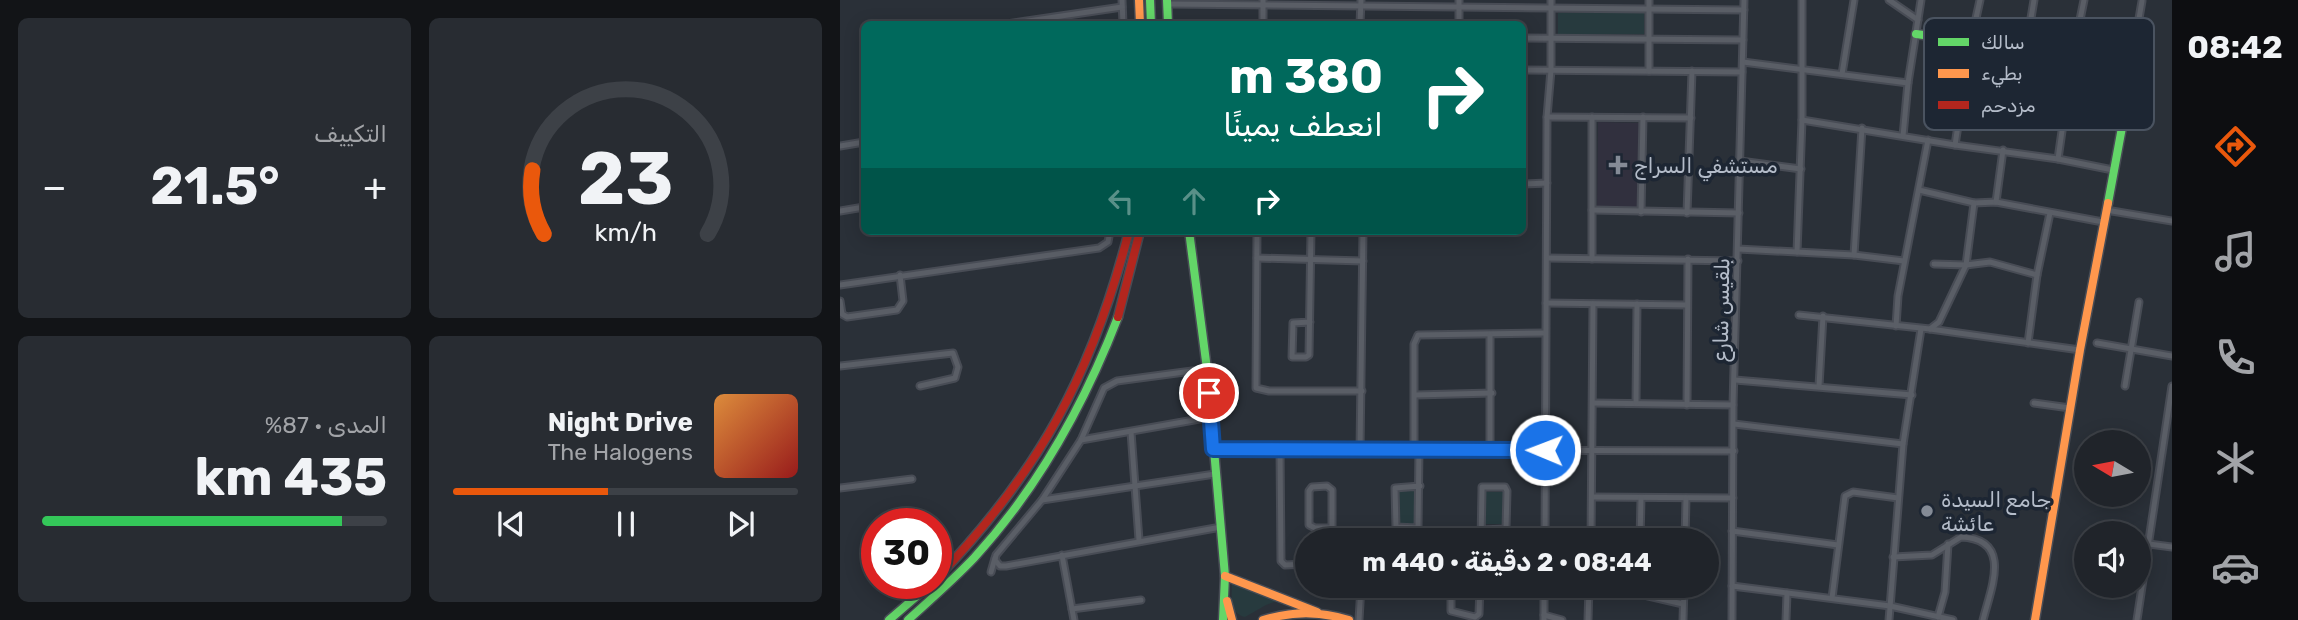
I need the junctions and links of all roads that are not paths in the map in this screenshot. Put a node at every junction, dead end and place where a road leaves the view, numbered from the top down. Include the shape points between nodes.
1 (1122, 0) edge
2 (1139, 0) edge
3 (1150, 0) edge
4 (1459, 0) edge
5 (1551, 0) edge
6 (1649, 0) edge
7 (1744, 0) edge
8 (1802, 0) edge
9 (1854, 0) edge
10 (1889, 0) edge
11 (1921, 0) edge
12 (1980, 0) edge
13 (2034, 0) edge
14 (2084, 0) edge
15 (1167, 2) edge
16 (1263, 3) edge
17 (1361, 3) edge
18 (1122, 8) junction
19 (1459, 9) junction
20 (1551, 9) junction
21 (1744, 10) junction
22 (1649, 11) junction
23 (1976, 18) edge
24 (2031, 18) edge
25 (2080, 18) edge
26 (1918, 20) junction
27 (1028, 21) edge
28 (1123, 21) edge
29 (1140, 21) edge
30 (1151, 21) edge
31 (1168, 21) edge
32 (1263, 21) edge
33 (1360, 21) edge
34 (1459, 21) edge
35 (1916, 34) junction
36 (1924, 35) edge
37 (1526, 38) edge
38 (1552, 38) junction
39 (1649, 39) junction
40 (1743, 40) junction
41 (1742, 62) junction
42 (1803, 68) junction
43 (1526, 70) edge
44 (1551, 70) junction
45 (1648, 71) junction
46 (1692, 71) junction
47 (1742, 72) junction
48 (1842, 74) junction
49 (1908, 83) junction
50 (1547, 117) junction
51 (1592, 117) junction
52 (1643, 117) junction
53 (1691, 118) junction
54 (1802, 120) junction
55 (1862, 128) junction
56 (1958, 130) edge
57 (2063, 130) edge
58 (2121, 130) edge
59 (1903, 136) junction
60 (1928, 139) junction
61 (861, 142) edge
62 (1955, 145) junction
63 (840, 146) edge
64 (2003, 150) junction
65 (2059, 159) junction
66 (1740, 160) junction
67 (1801, 169) junction
68 (2113, 170) junction
69 (1547, 183) junction
70 (1526, 184) edge
71 (1919, 190) junction
72 (1996, 202) junction
73 (1974, 203) junction
74 (861, 207) edge
75 (1592, 210) junction
76 (2106, 210) junction
77 (840, 211) edge
78 (1641, 212) junction
79 (1687, 213) junction
80 (1739, 213) junction
81 (2050, 213) junction
82 (2172, 221) edge
83 (2103, 222) junction
84 (1109, 235) edge
85 (1128, 235) edge
86 (1139, 235) edge
87 (1190, 235) edge
88 (1257, 235) edge
89 (1311, 235) edge
90 (1363, 235) edge
91 (1738, 249) junction
92 (1797, 252) junction
93 (1854, 255) junction
94 (1257, 258) junction
95 (1547, 258) junction
96 (1592, 258) junction
97 (1688, 259) junction
98 (1311, 260) junction
99 (1363, 261) junction
100 (1738, 261) junction
101 (1905, 261) junction
102 (1934, 264) dead end
103 (1966, 265) junction
104 (900, 275) junction
105 (2038, 275) junction
106 (840, 285) edge
107 (840, 301) edge
108 (2139, 302) dead end
109 (1546, 303) junction
110 (1592, 304) junction
111 (1637, 304) junction
112 (1688, 305) junction
113 (1799, 316) dead end
114 (1823, 317) junction
115 (1310, 322) junction
116 (1896, 326) junction
117 (1921, 329) junction
118 (1930, 329) junction
119 (1545, 333) junction
120 (1490, 335) junction
121 (2028, 343) junction
122 (2097, 343) dead end
123 (2131, 349) junction
124 (2080, 350) junction
125 (2172, 356) edge
126 (840, 366) edge
127 (1207, 369) junction
128 (1735, 380) junction
129 (920, 386) dead end
130 (1819, 386) junction
131 (2125, 386) dead end
132 (2172, 386) edge
133 (1362, 391) junction
134 (1492, 393) junction
135 (1415, 395) junction
136 (1912, 395) junction
137 (1593, 403) junction
138 (1636, 403) junction
139 (2034, 403) dead end
140 (1687, 405) junction
141 (1733, 405) junction
142 (2070, 408) junction
143 (1211, 417) junction
144 (1734, 424) junction
145 (1131, 432) junction
146 (1081, 440) junction
147 (1903, 444) junction
148 (1213, 449) junction
149 (1280, 449) junction
150 (1416, 449) junction
151 (1490, 449) junction
152 (1360, 450) junction
153 (1545, 450) junction
154 (1591, 450) junction
155 (1734, 451) junction
156 (1215, 474) junction
157 (912, 479) dead end
158 (1420, 486) junction
159 (1134, 487) junction
160 (840, 488) edge
161 (1591, 497) junction
162 (1642, 498) junction
163 (1686, 498) junction
164 (1733, 498) junction
165 (1898, 498) junction
166 (1042, 500) junction
167 (1221, 527) junction
168 (1332, 528) joint
169 (1545, 528) edge
170 (1591, 528) edge
171 (1641, 528) edge
172 (1685, 528) edge
173 (1481, 530) joint
174 (2151, 530) edge
175 (1732, 531) junction
176 (1139, 540) junction
177 (1948, 544) junction
178 (2151, 544) edge
179 (1838, 545) junction
180 (2172, 547) edge
181 (996, 555) junction
182 (1062, 555) junction
183 (1893, 557) junction
184 (952, 563) edge
185 (1295, 565) edge
186 (1006, 566) junction
187 (1225, 576) junction
188 (1732, 586) junction
189 (1787, 593) junction
190 (1226, 595) junction
191 (1360, 598) edge
192 (1451, 598) edge
193 (1480, 598) edge
194 (1544, 598) edge
195 (1589, 598) edge
196 (1664, 598) edge
197 (1683, 598) edge
198 (1832, 598) junction
199 (2140, 598) edge
200 (914, 599) edge
201 (1141, 600) dead end
202 (1683, 604) junction
203 (1891, 606) junction
204 (1072, 609) junction
205 (1318, 612) junction
206 (1282, 617) edge
207 (1544, 617) edge
208 (1938, 617) junction
209 (1267, 619) edge
210 (1343, 619) edge
211 (890, 620) edge
212 (908, 620) edge
213 (1074, 620) edge
214 (1223, 620) edge
215 (1232, 620) edge
216 (1359, 620) edge
217 (1562, 620) edge
218 (1588, 620) edge
219 (1683, 620) edge
220 (1731, 620) edge
221 (1786, 620) edge
222 (1889, 620) edge
223 (1954, 620) edge
224 (1983, 620) edge
225 (2035, 620) edge
226 (2137, 620) edge

1 - 18 street
2 - 29 main road
3 - 30 main road
4 - 19 street
5 - 20 street
6 - 22 street
7 - 21 street, بلقيس شارع
8 - 42 street
9 - 48 street
10 - 26 street
11 - 26 street
12 - 23 street
13 - 24 street
14 - 25 street
15 - 16 street
15 - 31 main road
16 - 17 street
16 - 32 street
17 - 19 street
17 - 33 street
18 - 27 street
18 - 28 street
19 - 20 street
19 - 34 street
20 - 22 street
20 - 38 street
21 - 22 street
21 - 40 street, بلقيس شارع
22 - 39 street
26 - 35 street
35 - 36 main road
35 - 49 street
37 - 38 street
38 - 39 street
38 - 44 street
39 - 40 street
39 - 45 street
40 - 41 street, بلقيس شارع
41 - 42 street
41 - 47 street, بلقيس شارع
42 - 48 street
42 - 54 street
43 - 44 street
44 - 45 street
44 - 50 street
45 - 46 street
46 - 47 street
46 - 53 street
47 - 66 street, بلقيس شارع
48 - 49 street
49 - 59 street
50 - 51 street
50 - 69 street
51 - 52 street
51 - 75 street
52 - 53 street
52 - 78 street
53 - 79 street
54 - 55 street
54 - 67 street
55 - 59 street
55 - 93 street
56 - 62 street
57 - 65 street
58 - 68 main road
59 - 60 street
60 - 62 street
60 - 71 street
61 - 63 street
62 - 64 street
64 - 65 street
64 - 72 street
65 - 68 street
66 - 67 street
66 - 80 street, بلقيس شارع
67 - 92 street
68 - 76 main road
69 - 70 street
69 - 95 street
71 - 73 street
71 - 101 street
72 - 73 street
72 - 81 street
73 - 103 street
74 - 77 street
75 - 78 street
75 - 96 street
76 - 82 street
76 - 83 main road
78 - 79 street
79 - 80 street
80 - 91 street, بلقيس شارع
81 - 83 street
81 - 105 street
83 - 124 main road
84 - 104 street via 1106,245 1098,248
85 - 184 main road via 1088,362 1060,418 1012,494
86 - 212 main road via 1115,322 1070,424 984,547
87 - 127 main road
88 - 94 street
89 - 98 street
90 - 99 street
91 - 92 street
91 - 100 street, بلقيس شارع
92 - 93 street
93 - 101 street
94 - 98 street
94 - 133 street via 1256,388
95 - 96 street
95 - 109 street
96 - 97 street
97 - 100 street
97 - 112 street
98 - 99 street
98 - 115 street
99 - 133 street
100 - 128 street, بلقيس شارع
101 - 116 street
102 - 103 street
103 - 105 street via 1990,262
103 - 118 street via 1939,322
104 - 106 street
104 - 107 street via 902,301 897,310 847,317
105 - 121 street
108 - 123 street
109 - 110 street
109 - 119 street
110 - 111 street
110 - 137 street
111 - 112 street
111 - 138 street
112 - 140 street
113 - 114 street
114 - 116 street
114 - 130 street
115 - 115 street via 1308,356 1292,357 1293,323
116 - 117 street
117 - 118 street
117 - 136 street
118 - 121 street
119 - 120 street
119 - 153 street
120 - 134 street
120 - 135 street via 1418,335 1414,344
121 - 124 street
122 - 123 street
123 - 125 street
123 - 131 street
124 - 142 main road
126 - 129 street via 953,354 958,367 955,378
127 - 143 main road
127 - 146 street via 1111,382 1101,392
128 - 130 street
128 - 141 street, بلقيس شارع
130 - 136 street
132 - 174 street
133 - 152 street
134 - 135 street
134 - 151 street
135 - 150 street
136 - 147 street
137 - 138 street
137 - 154 street
138 - 140 street
139 - 142 street
140 - 141 street
141 - 144 street, بلقيس شارع
142 - 225 main road
143 - 145 street
143 - 148 main road
144 - 147 street
144 - 155 street, بلقيس شارع
145 - 146 street
145 - 159 street
146 - 166 street
147 - 165 street
148 - 149 street
148 - 156 main road
149 - 152 street
149 - 185 street via 1281,561
150 - 151 street
150 - 152 street
150 - 158 street
151 - 153 street
153 - 154 street
153 - 169 street
154 - 155 street
154 - 161 street
155 - 164 street, بلقيس شارع
156 - 159 street
156 - 167 main road
157 - 160 street
158 - 158 street via 1418,529 1396,527 1395,488
159 - 166 street
159 - 176 street
161 - 162 street
161 - 170 street
162 - 163 street
162 - 171 street
163 - 164 street
163 - 172 street
164 - 175 street, بلقيس شارع
165 - 179 street via 1847,494
165 - 183 street
166 - 181 street
167 - 176 street
167 - 187 main road
168 - 168 street via 1332,490 1311,487 1310,525
173 - 173 street via 1506,528 1505,487 1482,488
175 - 179 street
175 - 188 street, بلقيس شارع
176 - 182 street
177 - 183 street via 1925,557
177 - 208 street via 1945,592
177 - 224 street via 1971,537 1993,552 1995,572
178 - 180 street
179 - 198 street
181 - 186 street via 998,565
181 - 186 street via 991,572
182 - 186 street
182 - 204 street
183 - 203 street
187 - 190 main road
187 - 205 main road
188 - 189 street
188 - 220 street, بلقيس شارع
189 - 198 street
189 - 221 street
190 - 214 main road
190 - 215 main road
191 - 216 street
192 - 193 street via 1451,611 1475,617
194 - 207 street
195 - 218 street
196 - 202 street
197 - 202 street
198 - 203 street
199 - 226 street
200 - 211 main road
201 - 204 street
202 - 219 street
203 - 208 street
203 - 222 street
204 - 213 street
205 - 206 main road
205 - 210 main road
206 - 209 main road
207 - 217 street
208 - 223 street

